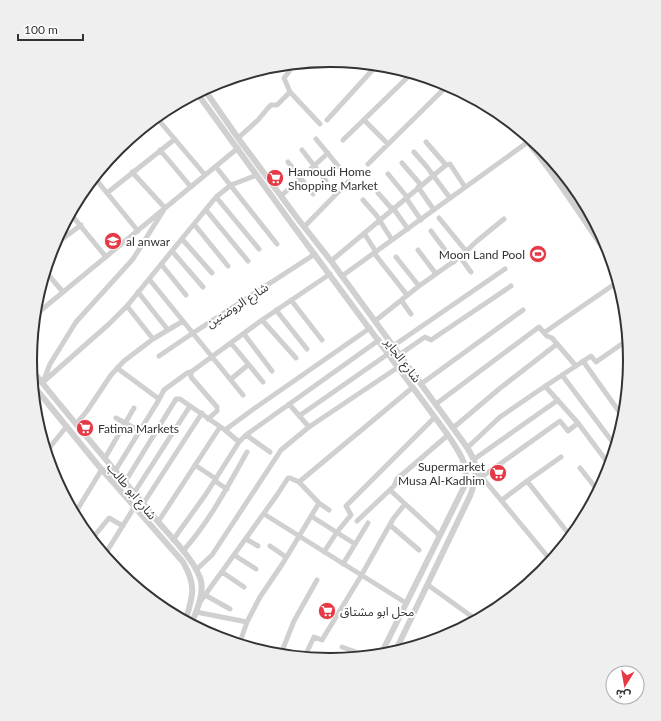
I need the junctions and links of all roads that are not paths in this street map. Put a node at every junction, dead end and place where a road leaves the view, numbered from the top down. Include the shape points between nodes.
1 (290, 70) edge
2 (372, 70) edge
3 (407, 77) edge
4 (444, 89) edge
5 (290, 92) junction
6 (207, 94) edge
7 (201, 97) edge
8 (327, 120) dead end
9 (364, 120) junction
10 (160, 121) edge
11 (320, 124) dead end
12 (238, 138) junction
13 (175, 139) junction
14 (316, 139) dead end
15 (343, 140) dead end
16 (426, 142) dead end
17 (527, 143) edge
18 (388, 144) junction
19 (532, 147) edge
20 (238, 148) junction
21 (160, 150) junction
22 (302, 150) dead end
23 (414, 152) dead end
24 (328, 153) junction
25 (288, 162) dead end
26 (402, 163) dead end
27 (368, 164) dead end
28 (446, 165) junction
29 (216, 166) junction
30 (314, 166) junction
31 (339, 167) dead end
32 (132, 172) junction
33 (388, 174) dead end
34 (205, 175) junction
35 (257, 175) junction
36 (433, 175) junction
37 (300, 178) junction
38 (326, 181) dead end
39 (98, 182) edge
40 (348, 182) dead end
41 (231, 185) junction
42 (192, 186) junction
43 (419, 186) junction
44 (466, 187) junction
45 (107, 193) junction
46 (378, 193) dead end
47 (314, 194) dead end
48 (281, 196) junction
49 (216, 197) junction
50 (406, 197) junction
51 (450, 198) junction
52 (363, 200) dead end
53 (165, 208) junction
54 (393, 209) junction
55 (206, 210) junction
56 (434, 210) junction
57 (74, 218) edge
58 (439, 218) dead end
59 (298, 219) junction
60 (504, 219) dead end
61 (379, 220) junction
62 (421, 220) junction
63 (194, 224) junction
64 (292, 224) junction
65 (81, 225) junction
66 (304, 227) junction
67 (408, 229) junction
68 (138, 231) junction
69 (431, 231) dead end
70 (364, 233) junction
71 (64, 238) edge
72 (182, 239) junction
73 (392, 240) junction
74 (600, 243) edge
75 (277, 244) dead end
76 (259, 249) dead end
77 (418, 250) dead end
78 (172, 251) junction
79 (466, 251) junction
80 (375, 253) junction
81 (315, 254) junction
82 (396, 256) dead end
83 (106, 257) junction
84 (460, 257) junction
85 (248, 261) dead end
86 (331, 261) junction
87 (454, 262) junction
88 (161, 264) junction
89 (228, 266) dead end
90 (505, 269) dead end
91 (471, 272) dead end
92 (212, 273) dead end
93 (330, 274) junction
94 (436, 274) junction
95 (50, 276) edge
96 (342, 276) junction
97 (149, 279) junction
98 (614, 285) edge
99 (419, 286) junction
100 (511, 286) dead end
101 (203, 287) dead end
102 (63, 292) junction
103 (138, 292) junction
104 (186, 294) dead end
105 (407, 295) junction
106 (291, 300) junction
107 (401, 300) junction
108 (127, 306) junction
109 (42, 308) edge
110 (276, 310) junction
111 (523, 310) dead end
112 (411, 314) dead end
113 (262, 320) junction
114 (183, 321) junction
115 (375, 321) junction
116 (370, 328) junction
117 (168, 330) junction
118 (545, 332) junction
119 (193, 333) junction
120 (244, 334) junction
121 (153, 339) junction
122 (322, 340) dead end
123 (379, 340) junction
124 (231, 343) junction
125 (623, 343) edge
126 (557, 344) junction
127 (393, 346) junction
128 (307, 349) dead end
129 (388, 354) junction
130 (399, 355) junction
131 (159, 356) dead end
132 (213, 356) junction
133 (296, 358) dead end
134 (583, 362) junction
135 (248, 365) junction
136 (576, 366) junction
137 (118, 368) junction
138 (397, 368) junction
139 (272, 371) dead end
140 (191, 372) junction
141 (562, 375) junction
142 (38, 377) edge
143 (231, 379) junction
144 (263, 382) dead end
145 (42, 383) junction
146 (421, 384) junction
147 (546, 386) junction
148 (412, 388) junction
149 (39, 393) edge
150 (243, 395) dead end
151 (159, 399) junction
152 (558, 400) junction
153 (59, 403) junction
154 (289, 404) junction
155 (436, 404) junction
156 (190, 406) junction
157 (134, 408) dead end
158 (53, 409) junction
159 (619, 412) edge
160 (202, 414) junction
161 (300, 416) junction
162 (116, 418) dead end
163 (434, 418) junction
164 (208, 419) junction
165 (125, 423) junction
166 (578, 423) junction
167 (76, 424) junction
168 (67, 426) junction
169 (220, 427) junction
170 (309, 427) junction
171 (453, 428) junction
172 (225, 430) junction
173 (140, 431) junction
174 (246, 435) junction
175 (448, 435) junction
176 (239, 442) junction
177 (612, 443) edge
178 (50, 447) edge
179 (467, 448) junction
180 (247, 452) dead end
181 (270, 452) dead end
182 (561, 457) dead end
183 (105, 458) junction
184 (473, 460) junction
185 (606, 461) edge
186 (195, 465) junction
187 (580, 468) dead end
188 (102, 469) junction
189 (477, 470) junction
190 (115, 471) junction
191 (483, 476) junction
192 (215, 480) junction
193 (527, 481) junction
194 (125, 482) junction
195 (299, 482) junction
196 (595, 487) edge
197 (227, 489) junction
198 (390, 490) junction
199 (134, 493) junction
200 (502, 500) junction
201 (319, 503) junction
202 (143, 504) junction
203 (405, 504) junction
204 (135, 506) junction
205 (77, 509) edge
206 (329, 510) dead end
207 (264, 514) junction
208 (311, 516) junction
209 (357, 521) dead end
210 (158, 522) junction
211 (368, 523) dead end
212 (390, 525) junction
213 (123, 526) junction
214 (337, 532) junction
215 (568, 533) edge
216 (95, 535) edge
217 (299, 536) junction
218 (440, 536) junction
219 (246, 539) junction
220 (173, 540) junction
221 (355, 544) junction
222 (258, 546) dead end
223 (270, 546) dead end
224 (419, 550) dead end
225 (107, 551) edge
226 (183, 551) junction
227 (324, 552) junction
228 (234, 555) junction
229 (286, 557) junction
230 (548, 557) edge
231 (343, 564) junction
232 (256, 569) dead end
233 (196, 570) junction
234 (222, 572) junction
235 (361, 576) junction
236 (317, 580) dead end
237 (418, 581) junction
238 (427, 586) junction
239 (244, 587) dead end
240 (205, 595) junction
241 (406, 603) junction
242 (198, 605) junction
243 (230, 609) dead end
244 (188, 613) junction
245 (195, 614) junction
246 (187, 616) edge
247 (473, 617) edge
248 (193, 620) edge
249 (246, 622) junction
250 (241, 639) edge
251 (398, 646) edge
252 (342, 647) dead end
253 (384, 649) edge
254 (283, 650) edge
255 (357, 652) edge
256 (307, 653) edge

1 - 5 street via 284,78
2 - 8 street
3 - 9 street
4 - 18 street
5 - 11 street
5 - 12 street via 277,105 271,105
6 - 12 street, شارع الجاير
7 - 20 street, شارع الجاير
9 - 15 street
9 - 18 street
10 - 13 street
12 - 48 street, شارع الجاير
13 - 21 street
13 - 34 street
14 - 24 street
16 - 28 street
17 - 44 street
18 - 27 street
19 - 74 street
20 - 29 street
20 - 35 street, شارع الجاير
21 - 32 street
21 - 42 street
22 - 30 street
23 - 36 street
24 - 30 street
24 - 31 street
25 - 37 street
26 - 43 street
28 - 36 street
28 - 44 street via 450,164
29 - 34 street
29 - 41 street
30 - 37 street
30 - 38 street
32 - 45 street
32 - 53 street
33 - 50 street
34 - 42 street
35 - 41 street
35 - 64 street, شارع الجاير
36 - 43 street
36 - 51 street
37 - 47 street
37 - 48 street
39 - 45 street
40 - 66 street
41 - 49 street
41 - 75 street
42 - 53 street
43 - 50 street
43 - 56 street
44 - 51 street
45 - 68 street
46 - 54 street
48 - 59 street, شارع الجاير
49 - 55 street
49 - 76 street
50 - 54 street
50 - 62 street
51 - 56 street
52 - 61 street
53 - 68 street
53 - 145 street via 133,259 76,322 50,364
54 - 61 street
54 - 67 street
55 - 63 street
55 - 85 street
56 - 62 street
57 - 65 street
58 - 79 street
59 - 64 street
59 - 66 street, شارع الجاير
60 - 79 street
61 - 70 street
61 - 73 street
62 - 67 street
63 - 72 street
63 - 89 street
64 - 81 street, شارع الجاير
65 - 71 street
65 - 83 street
66 - 86 street, شارع الجاير
67 - 73 street
68 - 83 street
69 - 87 street
70 - 80 street
70 - 86 street
72 - 78 street
72 - 92 street
73 - 80 street
77 - 94 street
78 - 88 street
78 - 101 street
79 - 84 street
80 - 96 street
80 - 105 street
81 - 93 street, شارع الجاير
81 - 119 street, شارع الروضتين
82 - 99 street
83 - 102 street
84 - 87 street
84 - 91 street
86 - 96 street, شارع الجاير
87 - 94 street
88 - 97 street
88 - 104 street
90 - 127 street
93 - 106 street
93 - 116 street, شارع الجاير
94 - 99 street
95 - 102 street
96 - 115 street, شارع الجاير
97 - 103 street
97 - 114 street
98 - 118 street
99 - 105 street
100 - 130 street via 431,340 425,337
102 - 109 street
103 - 108 street
103 - 117 street
105 - 107 street
106 - 110 street
106 - 122 street
107 - 112 street
107 - 115 street
108 - 121 street
108 - 145 street
110 - 113 street
110 - 128 street
111 - 146 street
113 - 120 street
113 - 133 street
114 - 117 street
114 - 119 street
115 - 127 street, شارع الجاير
116 - 123 street, شارع الجاير
116 - 172 street
117 - 121 street
118 - 126 street
118 - 155 street via 540,327
119 - 131 street, شارع الروضتين
119 - 132 street
120 - 124 street
120 - 139 street
121 - 137 street
123 - 129 street, شارع الجاير
123 - 154 street
124 - 132 street
124 - 135 street
125 - 134 street via 596,362 591,356
126 - 136 street
126 - 171 street
127 - 130 street, شارع الجاير
129 - 138 street, شارع الجاير
129 - 161 street
130 - 146 street, شارع الجاير
132 - 140 street
132 - 143 street
134 - 136 street
134 - 159 street
135 - 143 street
135 - 144 street
136 - 141 street
137 - 151 street
137 - 167 street
138 - 148 street, شارع الجاير
138 - 170 street
140 - 151 street via 164,390
140 - 164 street via 192,377 217,407
141 - 147 street
141 - 177 street
142 - 145 street, شارع ابو طالب
143 - 150 street
145 - 153 street, شارع ابو طالب
146 - 155 street, شارع الجاير
147 - 152 street
147 - 179 street via 500,417
148 - 163 street, شارع الجاير
148 - 195 street
149 - 158 street, شارع ابو طالب
151 - 173 street
152 - 166 street
152 - 184 street
153 - 158 street
153 - 167 street, شارع ابو طالب
154 - 161 street
154 - 174 street
155 - 171 street, شارع الجاير
156 - 160 street
156 - 194 street via 176,399
156 - 199 street
157 - 165 street
158 - 168 street, شارع ابو طالب
160 - 164 street
160 - 202 street
161 - 170 street
162 - 165 street
163 - 175 street, شارع الجاير
163 - 214 street via 346,506 351,515
164 - 169 street
165 - 173 street
165 - 183 street
166 - 185 street
166 - 191 street via 568,431 560,421
167 - 183 street, شارع ابو طالب
168 - 178 street
168 - 188 street, شارع ابو طالب
169 - 172 street
169 - 186 street
170 - 233 street via 282,450 212,555
171 - 179 street, شارع الجاير
172 - 176 street
173 - 190 street
174 - 176 street
174 - 181 street
175 - 198 street via 397,479
175 - 218 street, شارع الجاير via 462,456 467,478
176 - 192 street
179 - 184 street, شارع الجاير
180 - 197 street
182 - 193 street
183 - 190 street, شارع ابو طالب
184 - 189 street, شارع الجاير
186 - 192 street
186 - 210 street
187 - 196 street
188 - 204 street, شارع ابو طالب
188 - 205 street
189 - 191 street
189 - 238 street via 470,496
190 - 194 street, شارع ابو طالب
191 - 200 street
192 - 197 street
192 - 220 street
193 - 200 street
193 - 215 street
194 - 199 street, شارع ابو طالب
195 - 201 street
195 - 207 street via 288,478
197 - 226 street
198 - 203 street
198 - 209 street
199 - 202 street, شارع ابو طالب
200 - 230 street
201 - 206 street
201 - 208 street
202 - 210 street, شارع ابو طالب
203 - 212 street
203 - 218 street
204 - 213 street
204 - 244 street, شارع ابو طالب via 188,571 193,586
207 - 217 street
207 - 219 street
208 - 214 street
208 - 217 street
210 - 220 street, شارع ابو طالب
211 - 221 street
212 - 224 street
212 - 235 street
213 - 216 street via 109,518
213 - 225 street
214 - 221 street
214 - 227 street
217 - 227 street
217 - 229 street
218 - 237 street, شارع الجاير
219 - 222 street
219 - 228 street
220 - 226 street, شارع ابو طالب
221 - 231 street
223 - 229 street
226 - 233 street, شارع ابو طالب
227 - 231 street
228 - 232 street
228 - 234 street
229 - 249 street
231 - 235 street
233 - 242 street, شارع ابو طالب via 202,586
234 - 239 street
234 - 240 street
235 - 241 street
235 - 256 street via 322,640 314,637
236 - 254 street via 294,621
237 - 238 street
237 - 241 street, شارع الجاير
238 - 247 street
238 - 251 street
240 - 242 street
240 - 243 street
241 - 253 street, شارع الجاير
242 - 245 street, شارع ابو طالب
244 - 245 street
244 - 246 street, شارع ابو طالب
245 - 248 street, شارع ابو طالب
245 - 249 street
249 - 250 street
252 - 255 street

